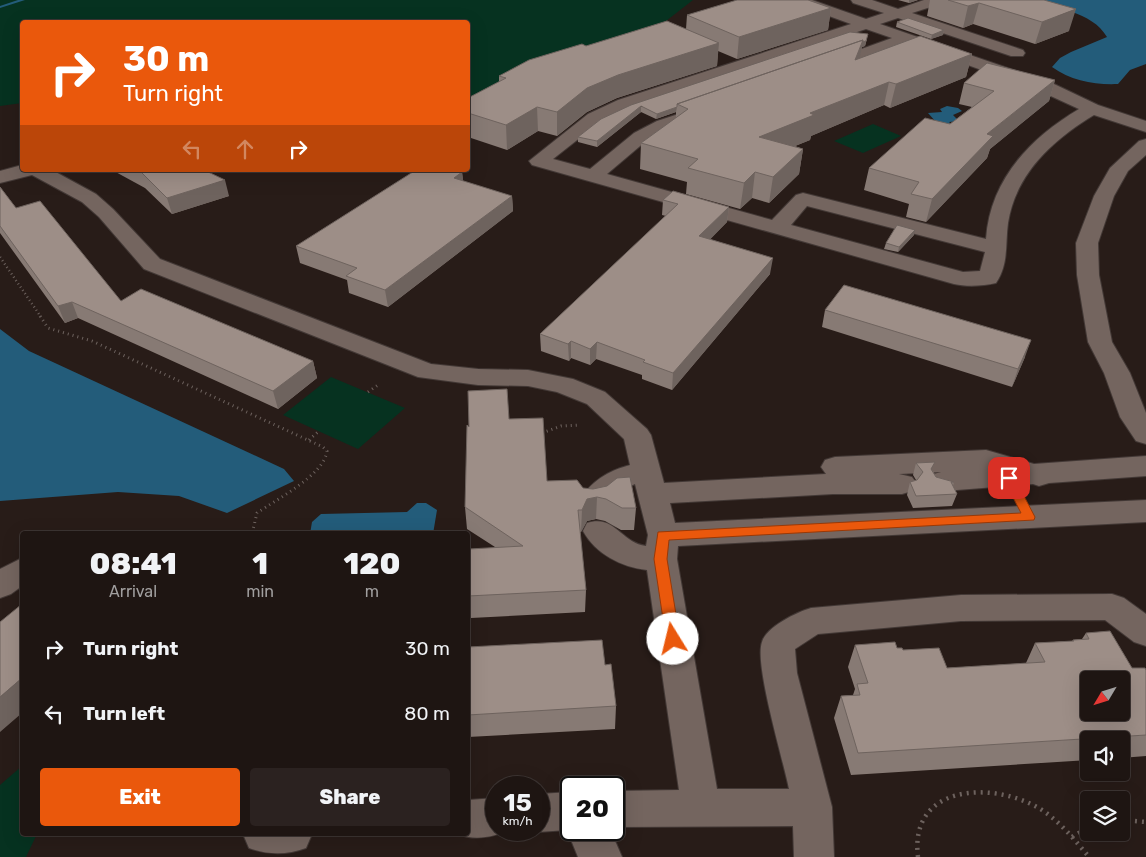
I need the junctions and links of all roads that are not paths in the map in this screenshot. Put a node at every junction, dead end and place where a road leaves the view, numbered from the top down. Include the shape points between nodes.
1 (798, 0) edge
2 (858, 0) edge
3 (938, 0) edge
4 (898, 13) junction
5 (866, 24) junction
6 (906, 38) junction
7 (1017, 53) dead end
8 (712, 56) edge
9 (737, 67) junction
10 (813, 72) edge
11 (720, 105) edge
12 (1092, 109) junction
13 (1146, 127) edge
14 (1146, 145) edge
15 (0, 159) edge
16 (20, 160) edge
17 (20, 172) edge
18 (42, 172) edge
19 (593, 176) junction
20 (0, 177) edge
21 (777, 227) junction
22 (996, 248) junction
23 (1146, 436) edge
24 (1146, 466) edge
25 (1038, 476) junction
26 (1009, 478) junction
27 (944, 481) edge
28 (650, 483) junction
29 (833, 484) junction
30 (902, 484) dead end
31 (800, 486) junction
32 (594, 501) edge
33 (1146, 511) edge
34 (1029, 517) junction
35 (850, 527) junction
36 (598, 531) dead end
37 (662, 547) junction
38 (20, 571) edge
39 (0, 585) edge
40 (1146, 632) edge
41 (702, 807) junction
42 (812, 807) junction
43 (625, 809) edge
44 (485, 818) edge
45 (470, 819) edge
46 (283, 836) edge
47 (591, 841) edge
48 (278, 857) edge
49 (602, 857) edge
50 (814, 857) edge

1 - 5 street
2 - 4 street
3 - 4 street
4 - 5 street
4 - 7 street
5 - 6 street
5 - 9 street
6 - 10 street
6 - 12 street via 1048,88
8 - 9 street
9 - 19 street via 624,104 594,118 539,161
11 - 19 street via 640,137
12 - 13 street
12 - 22 street via 1049,136 1026,162 1006,192
14 - 23 street via 1120,168 1096,216 1087,243 1088,275 1100,342
15 - 16 street
17 - 20 street
18 - 28 street via 89,198 152,264 427,371 528,378 564,385 596,398 637,435
19 - 21 street
21 - 22 street via 803,199
21 - 22 street via 962,279 988,278 994,268
24 - 25 street
25 - 26 street
25 - 31 street via 986,460 909,463 831,467
26 - 27 street
26 - 34 street
28 - 31 street
28 - 32 street via 630,473 610,483
28 - 37 street
29 - 30 street
29 - 31 street
29 - 35 street
33 - 34 street
34 - 35 street
35 - 37 street
36 - 37 street via 622,552 643,559
37 - 41 street via 693,767
38 - 39 street
40 - 42 street via 1112,607 961,608 811,620 778,643 778,650 779,673
41 - 42 street
41 - 43 street
42 - 50 street
44 - 45 street
46 - 48 street
47 - 49 street

